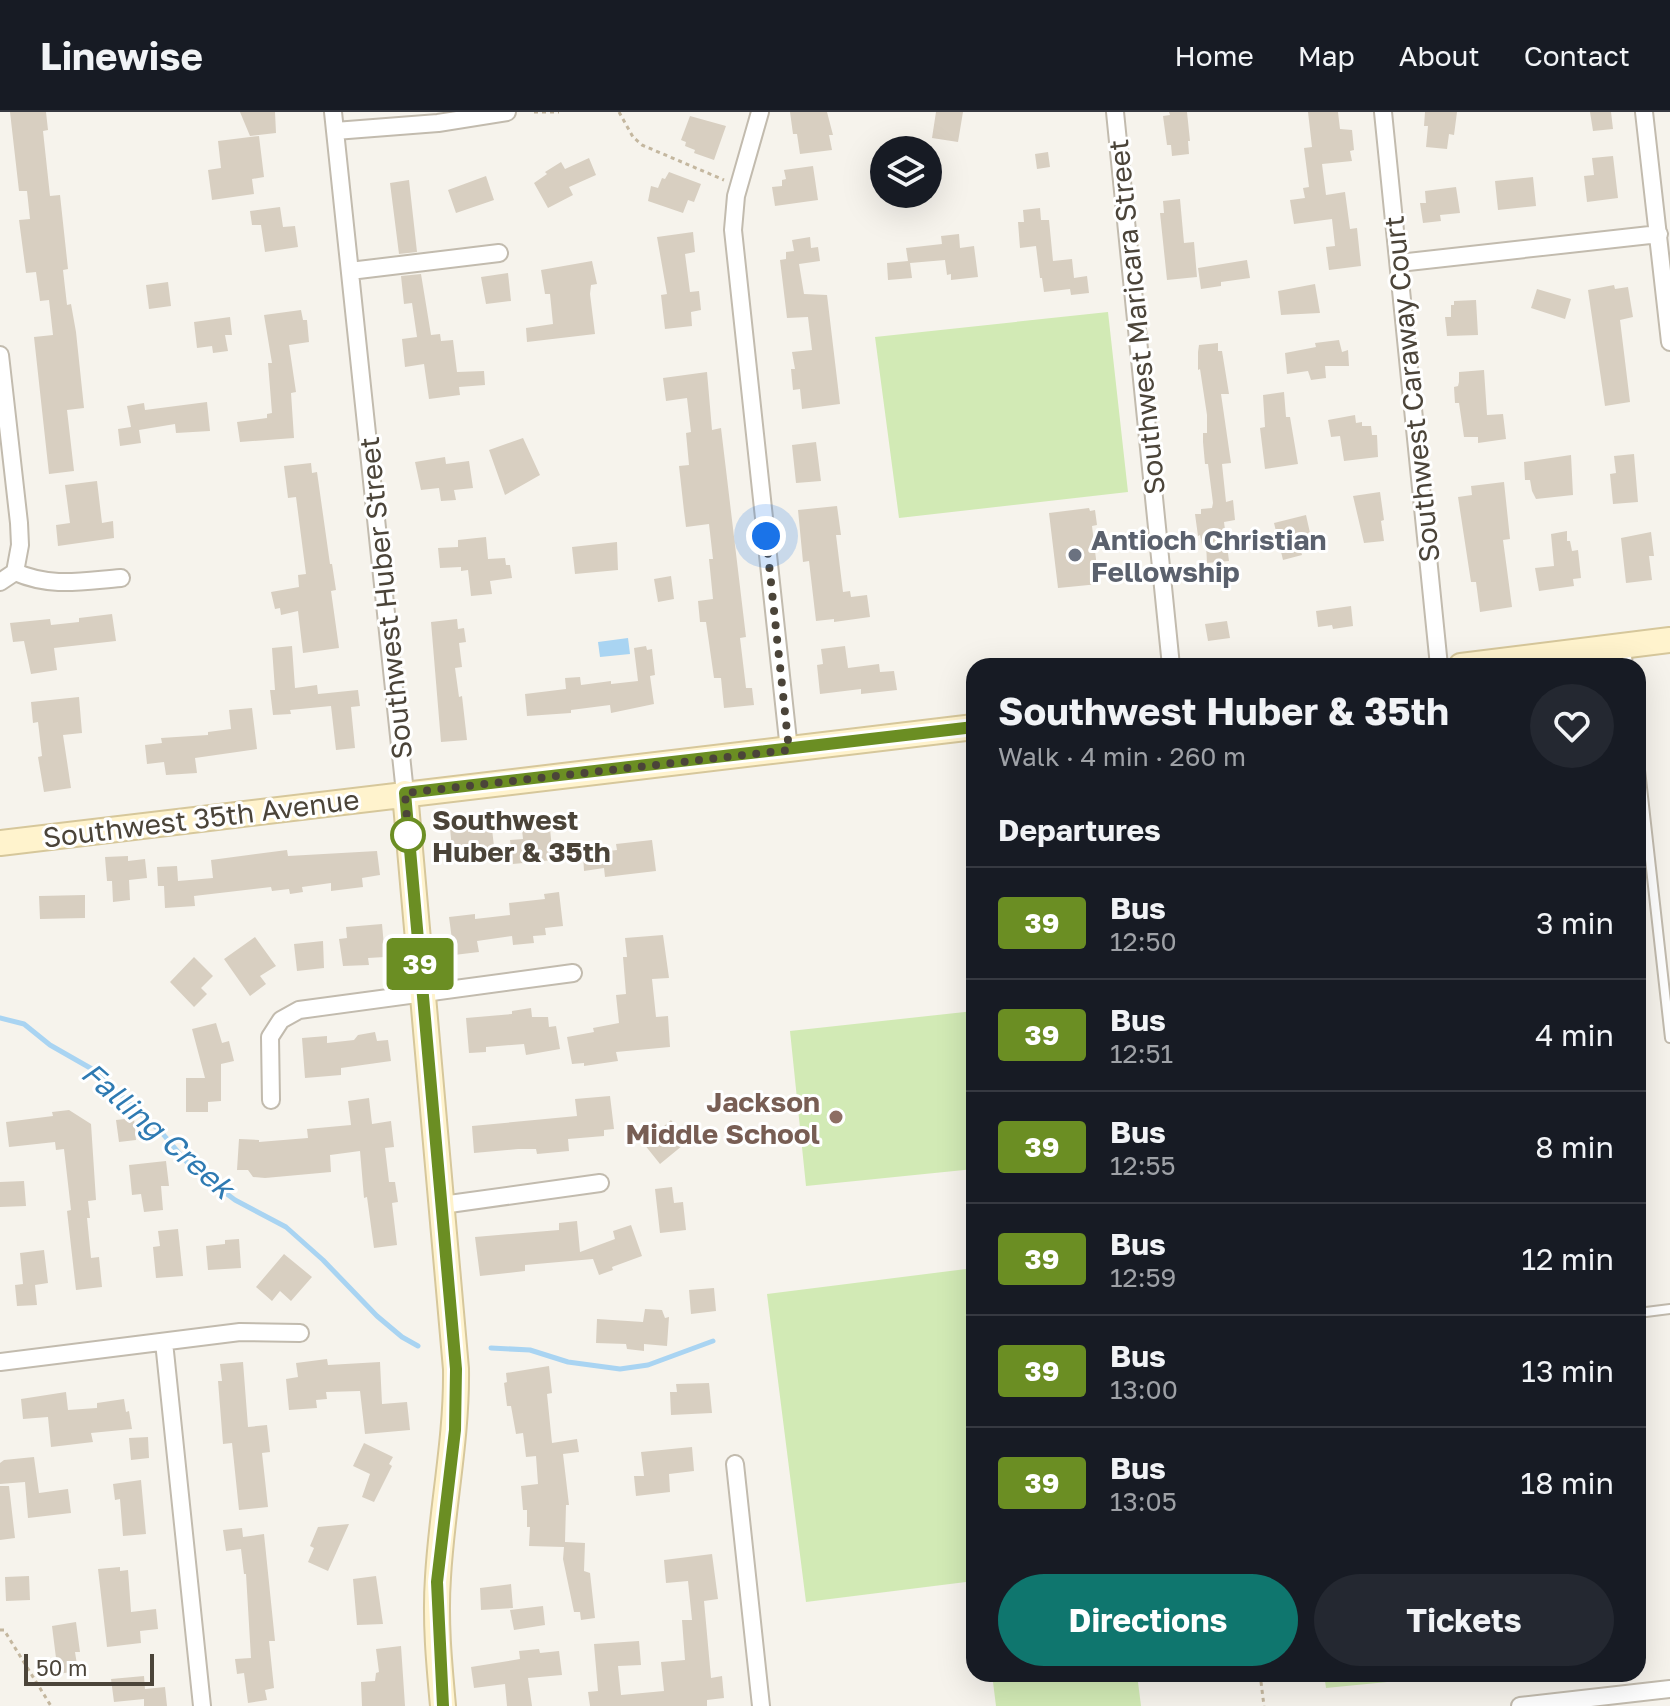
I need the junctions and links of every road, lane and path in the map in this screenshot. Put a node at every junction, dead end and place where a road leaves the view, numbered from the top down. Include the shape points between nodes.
1 (333, 112) edge
2 (507, 112) edge
3 (534, 112) edge
4 (559, 112) edge
5 (619, 112) edge
6 (760, 112) edge
7 (1115, 112) edge
8 (1383, 112) edge
9 (1644, 112) edge
10 (335, 131) junction
11 (739, 186) junction
12 (1659, 234) junction
13 (499, 253) dead end
14 (1399, 263) junction
15 (350, 271) junction
16 (1670, 342) edge
17 (0, 355) edge
18 (15, 572) junction
19 (121, 578) dead end
20 (0, 582) edge
21 (1670, 640) edge
22 (1627, 656) edge
23 (1170, 658) edge
24 (1438, 658) edge
25 (1594, 658) edge
26 (966, 728) edge
27 (789, 750) junction
28 (405, 793) junction
29 (1646, 824) edge
30 (0, 843) edge
31 (573, 973) dead end
32 (423, 994) junction
33 (1670, 1038) edge
34 (271, 1100) dead end
35 (600, 1183) dead end
36 (442, 1205) junction
37 (1670, 1309) edge
38 (1646, 1312) edge
39 (300, 1333) dead end
40 (164, 1342) junction
41 (0, 1362) edge
42 (735, 1464) dead end
43 (0, 1630) edge
44 (1261, 1682) edge
45 (1670, 1689) edge
46 (51, 1706) edge
47 (202, 1706) edge
48 (443, 1706) edge
49 (761, 1706) edge
50 (1264, 1706) edge
51 (1520, 1706) edge

1 - 10 street, Southwest Huber Street
2 - 10 street
3 - 4 path
5 - 11 path via 642,145
6 - 11 street
7 - 23 street, Southwest Maricara Street
8 - 14 street, Southwest Caraway Court
9 - 12 street
10 - 15 street, Southwest Huber Street
11 - 27 street via 733,230
12 - 14 street
12 - 16 street
13 - 15 street
14 - 24 street, Southwest Caraway Court
15 - 28 street, Southwest Huber Street
17 - 18 street via 19,523
18 - 19 street via 62,583
18 - 20 street
21 - 22 street
22 - 25 street
26 - 27 street, Southwest 35th Avenue
27 - 28 street, Southwest 35th Avenue
28 - 30 street, Southwest 35th Avenue
28 - 32 street, Southwest Huber Street
29 - 33 lane
31 - 32 street
32 - 34 street via 299,1010 281,1020 270,1037
32 - 36 street, Southwest Huber Street
35 - 36 street
36 - 48 street, Southwest Huber Street via 456,1398 437,1582
37 - 38 lane
39 - 40 street via 240,1332
40 - 41 street
40 - 47 street
42 - 49 street
43 - 46 path
44 - 50 path
45 - 51 street

